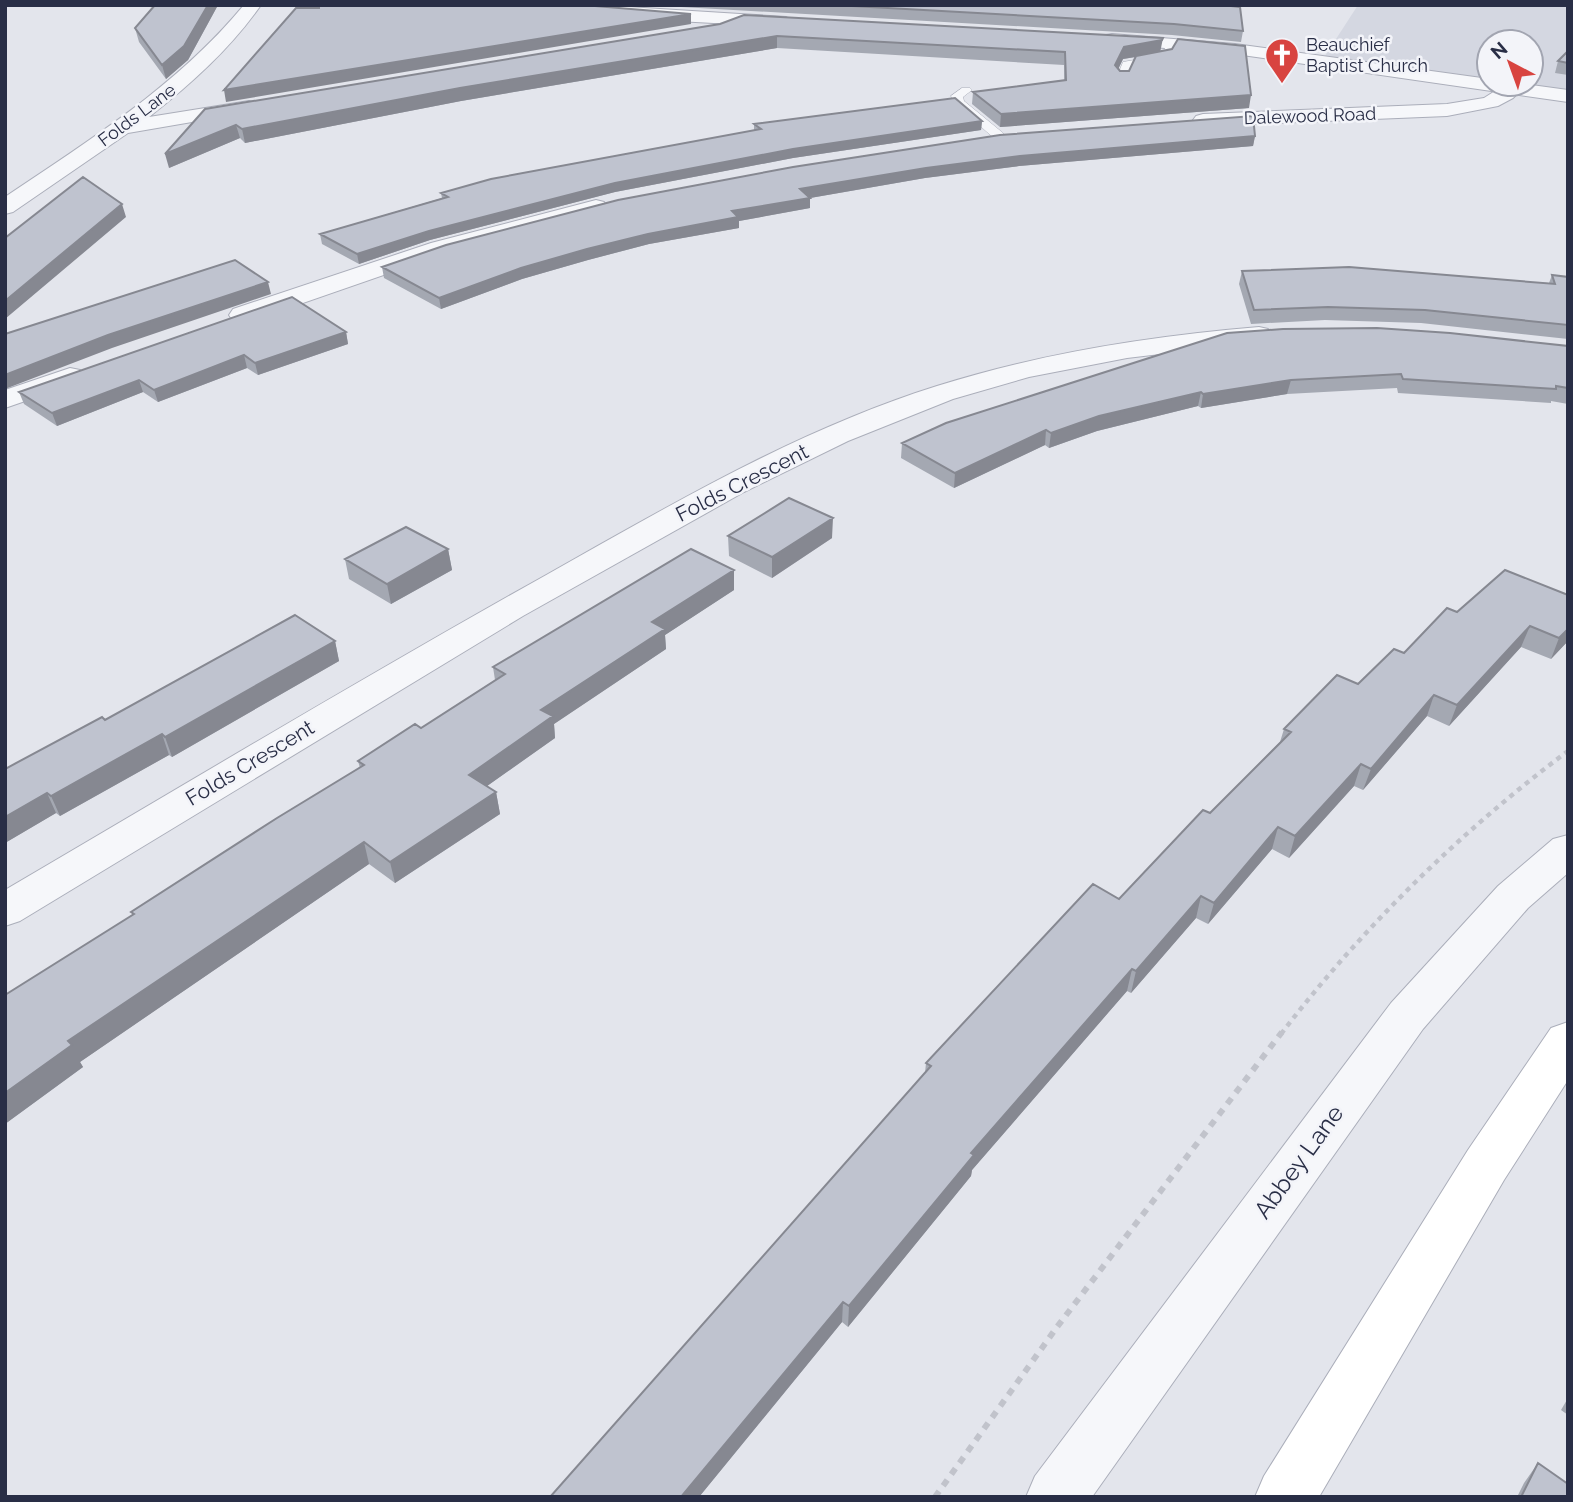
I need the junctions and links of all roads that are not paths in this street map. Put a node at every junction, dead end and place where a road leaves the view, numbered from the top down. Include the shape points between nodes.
1 (253, 5) edge
2 (542, 5) edge
3 (740, 20) junction
4 (809, 23) edge
5 (679, 35) edge
6 (1087, 38) edge
7 (1172, 43) junction
8 (1122, 79) edge
9 (1475, 82) edge
10 (965, 90) dead end
11 (1545, 93) edge
12 (1568, 96) edge
13 (1502, 98) edge
14 (270, 103) edge
15 (1182, 121) edge
16 (120, 128) junction
17 (1011, 135) joint
18 (974, 140) edge
19 (616, 202) edge
20 (5, 207) edge
21 (216, 324) edge
22 (1292, 333) edge
23 (97, 366) edge
24 (5, 400) edge
25 (1568, 849) edge
26 (5, 910) edge
27 (1568, 1041) edge
28 (1056, 1497) edge
29 (1285, 1497) edge

1 - 16 street, Folds Lane via 214,51 168,94
2 - 3 street
3 - 4 street
3 - 5 street
6 - 7 street
7 - 8 lane via 1166,57 1127,64
7 - 9 street via 1331,60
10 - 17 lane via 957,96 959,102
11 - 12 street
13 - 15 street, Dalewood Road via 1447,110
14 - 16 street
16 - 20 street, Folds Lane
17 - 18 street
19 - 21 street via 439,248
22 - 26 street, Folds Crescent via 1090,355 995,377 909,405 822,442 652,529 450,642
23 - 24 street
25 - 28 street, Abbey Lane via 1513,897 1407,1016
27 - 29 main road via 1486,1165

